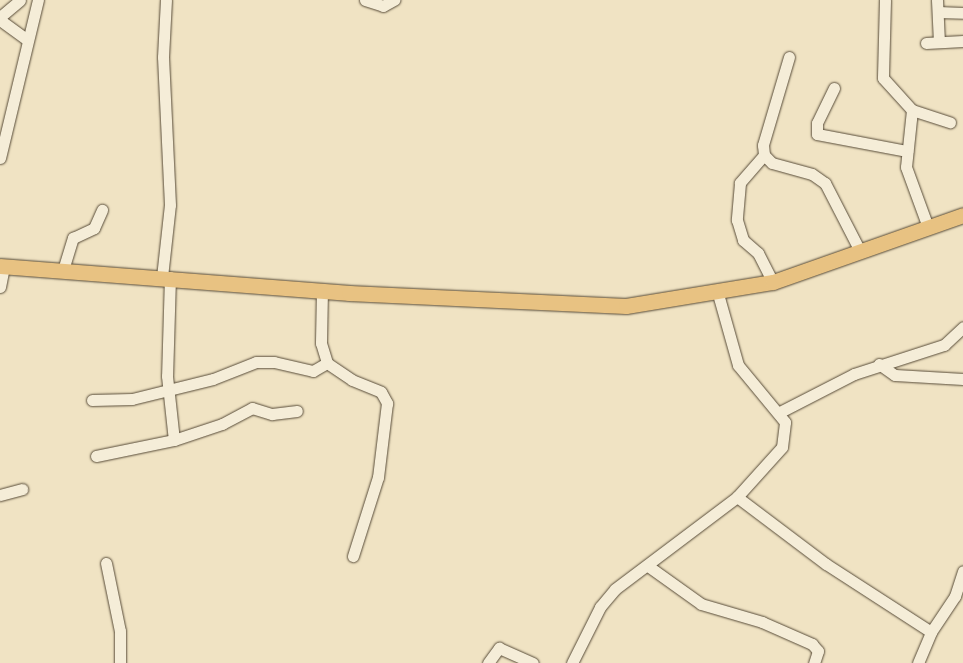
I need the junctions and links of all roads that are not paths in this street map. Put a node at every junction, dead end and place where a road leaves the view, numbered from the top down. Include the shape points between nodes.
1 (20, 0) edge
2 (38, 0) edge
3 (166, 0) edge
4 (365, 0) edge
5 (394, 0) edge
6 (885, 0) edge
7 (937, 0) edge
8 (938, 12) junction
9 (963, 13) edge
10 (0, 18) edge
11 (28, 40) junction
12 (963, 41) edge
13 (926, 42) dead end
14 (939, 42) junction
15 (789, 57) dead end
16 (834, 88) dead end
17 (912, 110) junction
18 (950, 122) dead end
19 (907, 150) junction
20 (764, 155) junction
21 (0, 158) edge
22 (102, 210) dead end
23 (963, 215) edge
24 (928, 227) junction
25 (860, 250) junction
26 (2, 266) edge
27 (64, 270) junction
28 (166, 277) junction
29 (773, 282) junction
30 (0, 287) edge
31 (326, 290) junction
32 (718, 294) junction
33 (963, 327) edge
34 (327, 363) junction
35 (879, 364) junction
36 (963, 379) edge
37 (170, 390) junction
38 (92, 400) dead end
39 (297, 411) dead end
40 (780, 412) junction
41 (174, 440) junction
42 (96, 456) dead end
43 (22, 489) dead end
44 (0, 495) edge
45 (737, 497) junction
46 (353, 556) dead end
47 (106, 563) dead end
48 (648, 566) junction
49 (963, 571) edge
50 (931, 632) junction
51 (120, 663) edge
52 (488, 663) edge
53 (534, 663) edge
54 (572, 663) edge
55 (814, 663) edge
56 (918, 663) edge

1 - 10 street
2 - 11 street
3 - 28 street via 163,57 170,205
4 - 5 street via 383,6
6 - 17 street via 883,78
7 - 8 street
8 - 9 street
8 - 14 street
10 - 11 street
11 - 21 street
12 - 14 street
13 - 14 street
15 - 20 street via 763,145
16 - 19 street via 817,123 817,134
17 - 18 street
17 - 19 street
19 - 24 street via 906,167
20 - 25 street via 772,163 812,174 824,183
20 - 29 street via 740,184 737,220 743,240 758,253
22 - 27 street via 94,228 73,238
23 - 24 main road
24 - 25 main road
25 - 29 main road
26 - 27 main road
26 - 30 street
27 - 28 main road
28 - 31 main road
28 - 37 street
29 - 32 main road
31 - 32 main road via 587,306 626,306
31 - 34 street via 321,344
32 - 40 street via 738,365
33 - 35 street via 944,344
34 - 37 street via 313,370 274,362 256,362
34 - 46 street via 352,380 381,392 387,403 378,477
35 - 36 street via 895,375
35 - 40 street
37 - 38 street via 122,400
37 - 41 street
39 - 41 street via 272,414 249,409 222,424
40 - 45 street via 786,428 782,446
41 - 42 street
43 - 44 street
45 - 48 street
45 - 50 street via 826,564
47 - 51 street via 120,631
48 - 54 street via 615,589 600,607
48 - 55 street via 701,604 762,622 812,644 818,651
49 - 50 street via 955,596
50 - 56 street
52 - 53 street via 499,648

